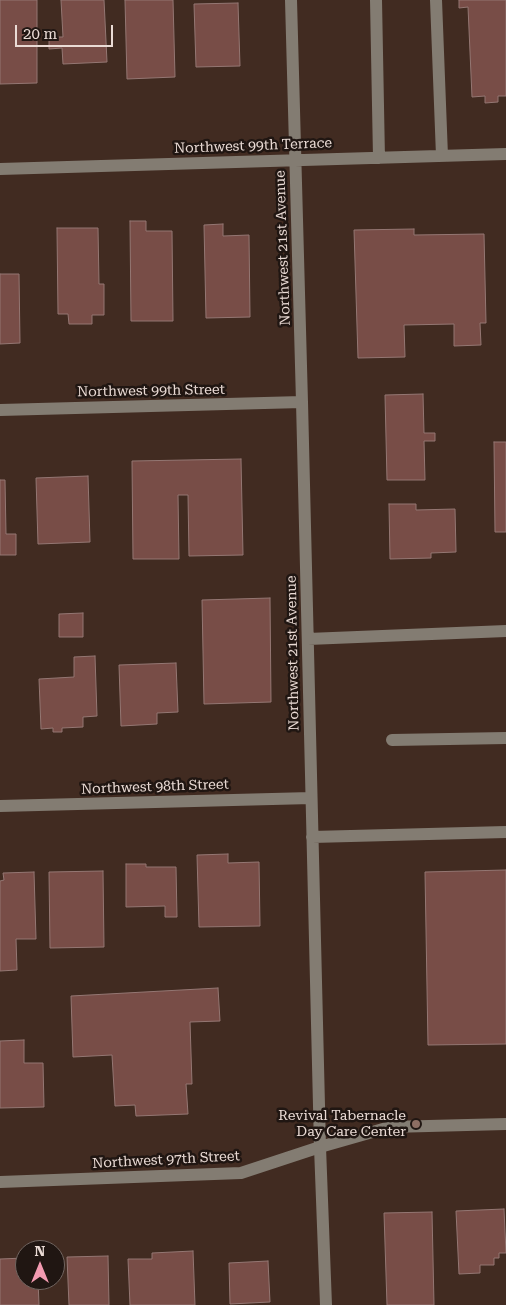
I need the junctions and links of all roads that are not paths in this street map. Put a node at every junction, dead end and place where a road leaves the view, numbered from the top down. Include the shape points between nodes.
1 (291, 0) edge
2 (376, 0) edge
3 (436, 0) edge
4 (506, 154) edge
5 (442, 156) junction
6 (379, 158) junction
7 (295, 160) junction
8 (0, 170) edge
9 (302, 402) junction
10 (0, 410) edge
11 (506, 631) edge
12 (308, 640) junction
13 (506, 738) edge
14 (392, 740) dead end
15 (312, 798) junction
16 (0, 806) edge
17 (506, 832) edge
18 (312, 837) junction
19 (506, 1124) edge
20 (320, 1147) junction
21 (0, 1182) edge
22 (326, 1305) edge

1 - 7 street, Northwest 21st Avenue
2 - 6 street
3 - 5 street
4 - 5 street, Northwest 99th Terrace
5 - 6 street, Northwest 99th Terrace
6 - 7 street, Northwest 99th Terrace
7 - 8 street, Northwest 99th Terrace
7 - 9 street, Northwest 21st Avenue
9 - 10 street, Northwest 99th Street
9 - 12 street, Northwest 21st Avenue
11 - 12 street
12 - 15 street, Northwest 21st Avenue
13 - 14 street
15 - 16 street, Northwest 98th Street
15 - 18 street, Northwest 21st Avenue
17 - 18 street
18 - 20 street, Northwest 21st Avenue
19 - 20 street, Northwest 97th Street via 390,1127
20 - 21 street, Northwest 97th Street via 241,1173
20 - 22 street, Northwest 21st Avenue

